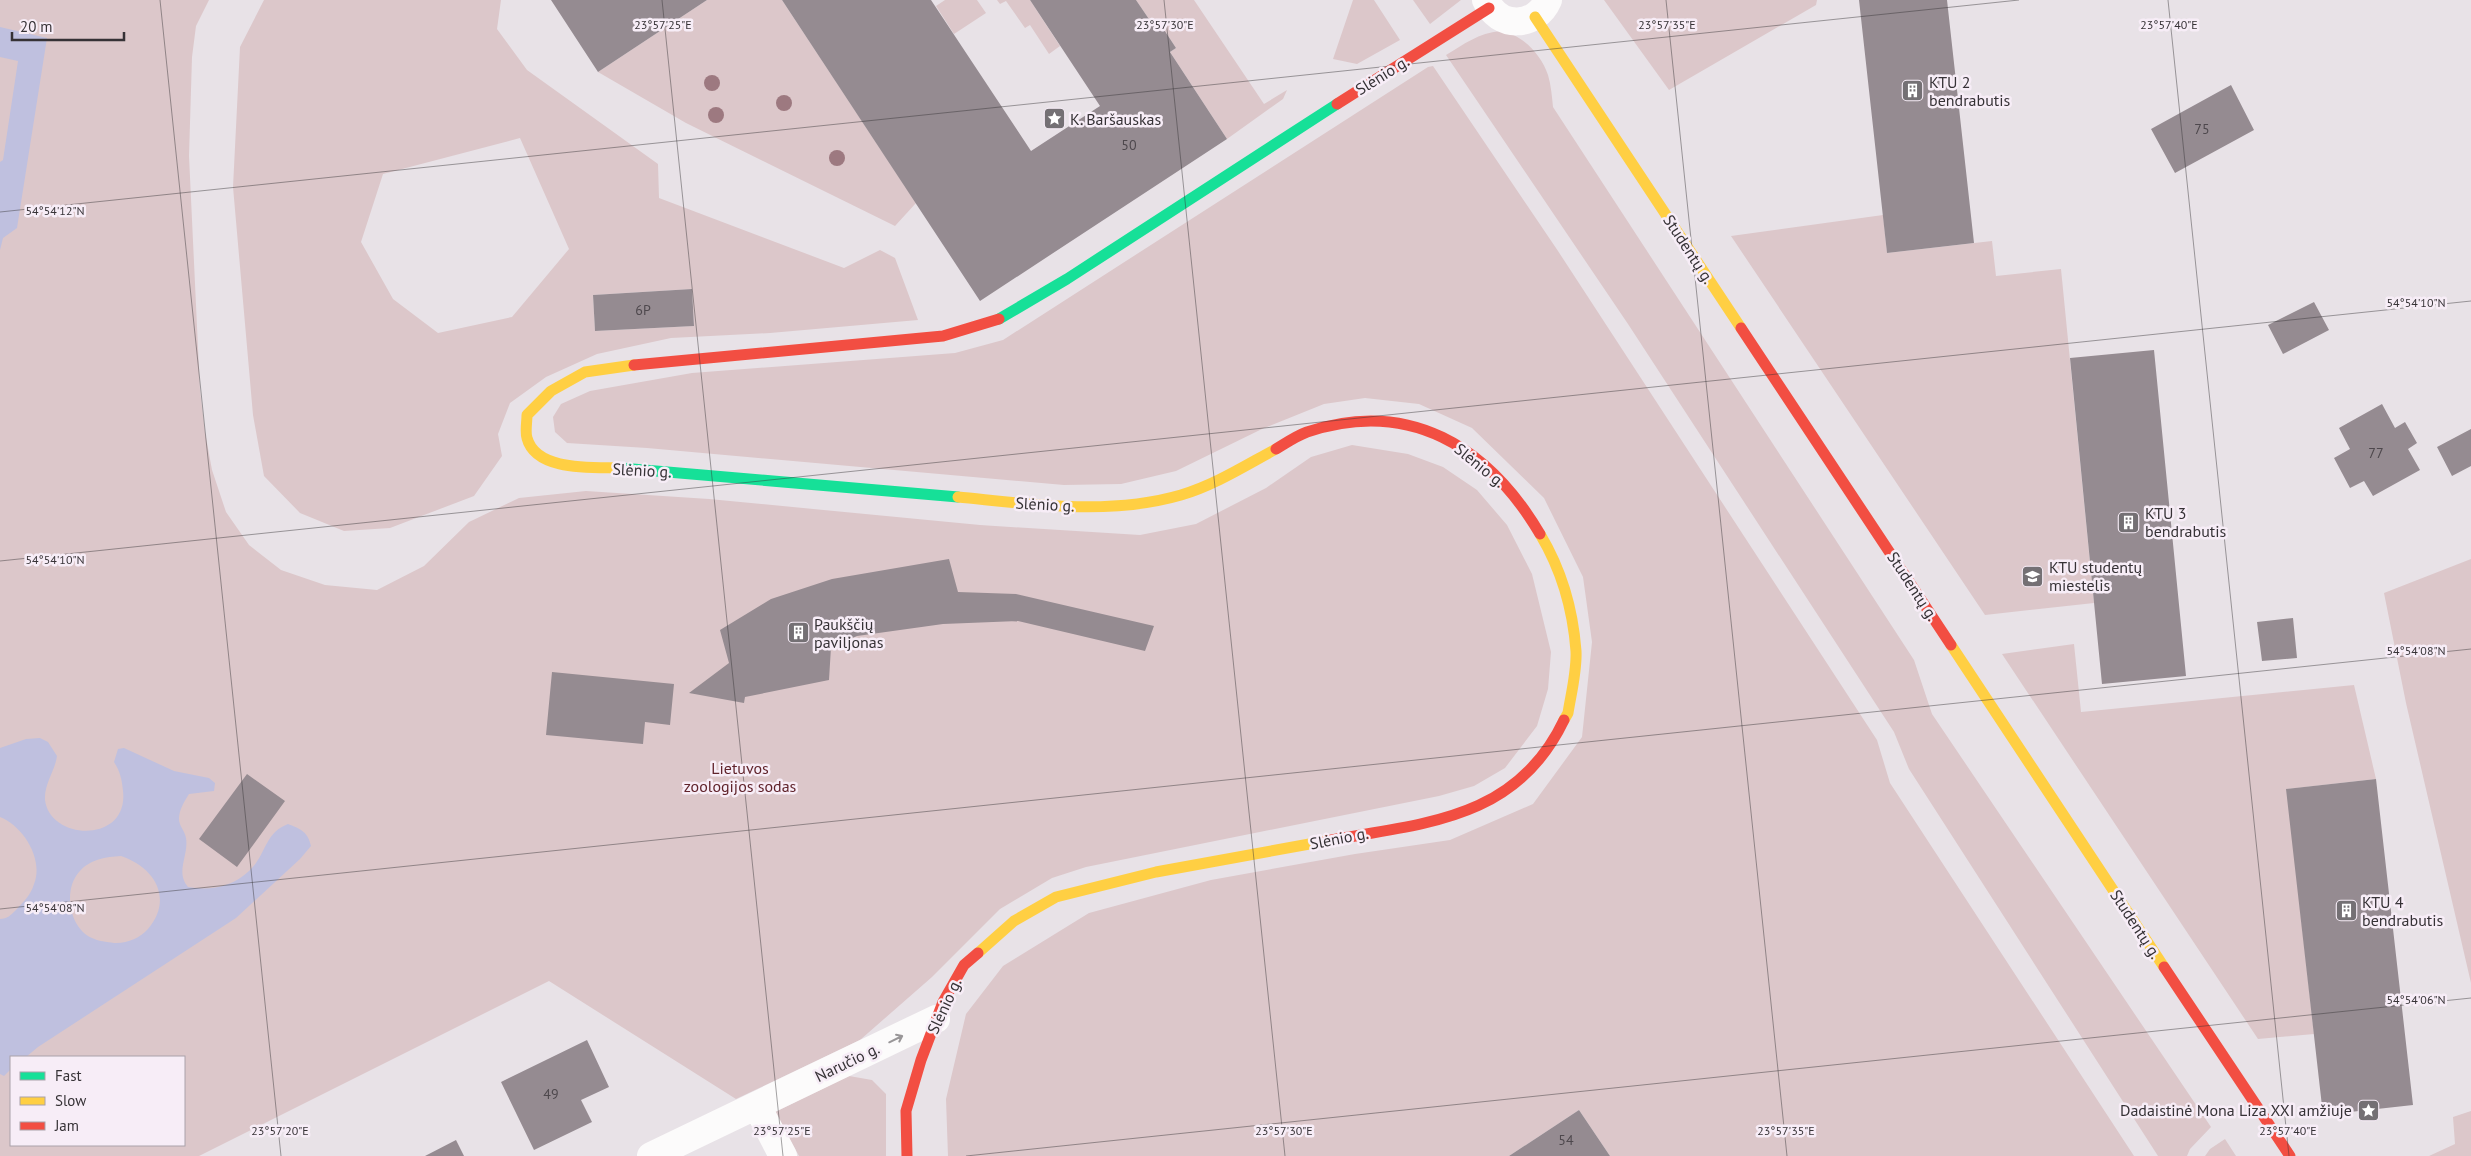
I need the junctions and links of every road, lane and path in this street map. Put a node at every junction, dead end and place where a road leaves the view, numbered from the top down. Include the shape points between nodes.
1 (1488, 4) edge
2 (1542, 9) edge
3 (936, 1019) junction
4 (757, 1106) junction
5 (651, 1156) edge
6 (783, 1156) edge
7 (908, 1156) edge
8 (2290, 1156) edge

1 - 2 street via 1498,17 1510,22 1523,22
1 - 3 street, Slėnio g. via 1067,279 1000,319 944,336 655,362 585,372 551,391 527,415 527,438 534,452 560,465 663,470 1042,505 1108,506 1181,495 1213,483 1305,433 1369,420 1412,425 1459,445 1507,485 1523,504 1561,575 1576,653 1568,713 1545,754 1512,788 1480,806 1434,821 1156,872 1056,897 1014,921 964,965
2 - 8 street, Studentų g.
4 -> 3 street, Naručio g.
3 - 7 street, Slėnio g. via 906,1111
4 - 5 street, Naručio g.
4 - 6 street

